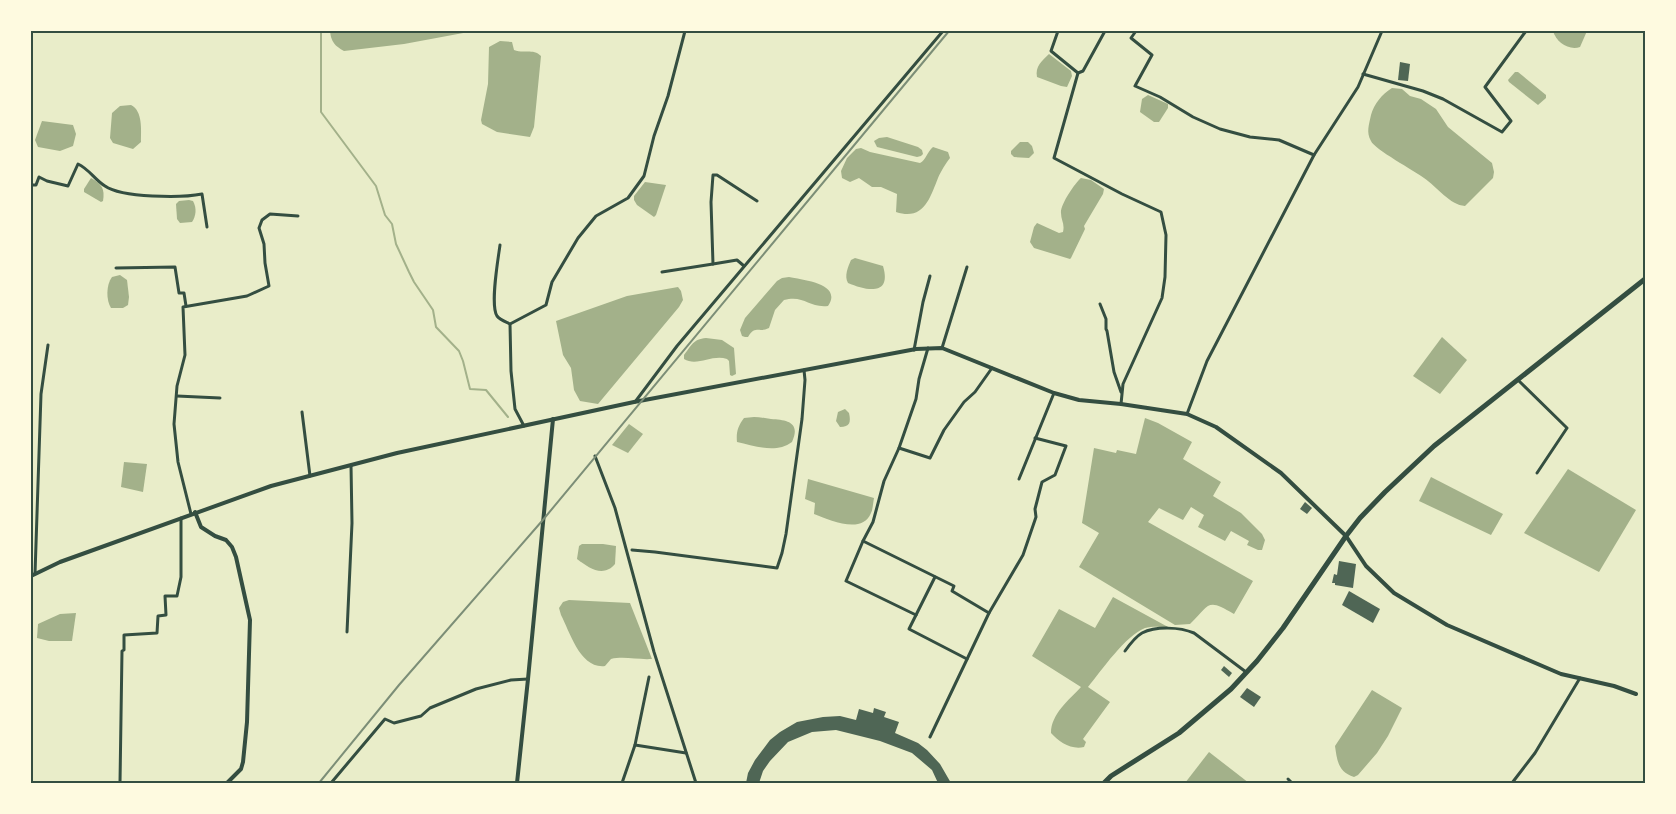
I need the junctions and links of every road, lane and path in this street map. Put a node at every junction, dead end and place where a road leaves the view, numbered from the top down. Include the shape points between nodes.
1 (685, 31) edge
2 (943, 31) edge
3 (1058, 31) edge
4 (1105, 31) edge
5 (1136, 31) edge
6 (1382, 31) edge
7 (1526, 31) edge
8 (1078, 73) junction
9 (1363, 74) junction
10 (1314, 154) junction
11 (31, 185) edge
12 (758, 201) dead end
13 (298, 216) dead end
14 (207, 227) dead end
15 (500, 245) dead end
16 (713, 264) junction
17 (744, 266) junction
18 (116, 268) dead end
19 (967, 268) dead end
20 (662, 272) dead end
21 (930, 276) dead end
22 (1645, 279) edge
23 (1100, 304) dead end
24 (186, 306) junction
25 (510, 324) junction
26 (48, 344) dead end
27 (928, 348) junction
28 (942, 348) junction
29 (914, 350) junction
30 (992, 368) junction
31 (804, 370) junction
32 (1517, 379) junction
33 (1054, 393) junction
34 (1122, 395) junction
35 (177, 396) junction
36 (220, 398) dead end
37 (634, 402) junction
38 (1121, 404) junction
39 (302, 412) dead end
40 (1187, 414) junction
41 (553, 419) junction
42 (524, 426) junction
43 (1035, 438) junction
44 (899, 448) junction
45 (595, 456) dead end
46 (351, 465) junction
47 (1537, 473) dead end
48 (310, 476) junction
49 (1019, 479) dead end
50 (193, 513) junction
51 (181, 518) junction
52 (1346, 536) junction
53 (863, 541) junction
54 (632, 550) dead end
55 (33, 575) edge
56 (936, 577) junction
57 (988, 613) junction
58 (916, 615) junction
59 (346, 632) dead end
60 (1125, 651) dead end
61 (967, 659) junction
62 (1247, 672) junction
63 (649, 677) dead end
64 (1580, 678) junction
65 (528, 679) junction
66 (1636, 694) dead end
67 (930, 738) dead end
68 (635, 745) junction
69 (687, 753) junction
70 (1111, 776) junction
71 (1288, 779) dead end
72 (120, 783) edge
73 (227, 783) edge
74 (330, 783) edge
75 (517, 783) edge
76 (622, 783) edge
77 (696, 783) edge
78 (1104, 783) edge
79 (1113, 783) edge
80 (1292, 783) edge
81 (1512, 783) edge

1 - 25 street via 644,176 628,198 596,216 578,238 552,282 546,305
2 - 17 street
3 - 8 street via 1051,51
4 - 8 street via 1083,71
5 - 10 street via 1131,38 1152,55 1135,86 1220,129 1279,140
6 - 9 street
7 - 9 street via 1485,87 1511,121 1502,132 1443,99
8 - 34 street via 1054,158 1161,212 1166,235 1162,298 1123,384
9 - 10 street via 1358,87
10 - 40 street via 1207,361
11 - 14 street via 36,185 39,178 68,186 78,164 111,190 140,195 188,197 202,194
12 - 16 street via 713,175
13 - 24 street via 270,214 262,220 259,228 269,286 247,296
15 - 25 street via 495,310
16 - 17 street via 737,260
16 - 20 street
17 - 37 street via 676,346
18 - 24 street via 175,267 179,294 184,293
19 - 28 street
21 - 29 street
22 - 32 highway
23 - 34 street
24 - 35 street via 183,307 185,355
25 - 42 street via 515,409
26 - 55 street via 41,394
27 - 28 street
27 - 29 street
27 - 44 street via 916,399
28 - 30 street
29 - 31 street
30 - 33 street
30 - 44 street via 944,430 930,458
31 - 37 street
31 - 54 street via 802,419 779,567
32 - 47 street via 1567,428
32 - 52 highway via 1434,446 1385,492
33 - 38 street via 1079,400
33 - 43 street
34 - 38 street
35 - 36 street
35 - 50 street via 174,424 178,462
37 - 41 street
38 - 40 street
39 - 48 street
40 - 52 street via 1216,427 1281,473
41 - 42 street
41 - 65 street
42 - 46 street
43 - 49 street
43 - 57 street via 1066,446 1055,475 1042,482 1035,508 1036,517 1023,555
44 - 53 street
45 - 69 street via 615,508 654,652
46 - 48 street
46 - 59 street via 352,522
48 - 50 street
50 - 51 street
50 - 73 street via 201,528 226,540 232,547 250,620 244,762
51 - 55 street
51 - 72 street via 181,577 177,596 166,596 166,615 158,616 157,634 124,635
52 - 62 highway via 1283,628
52 - 64 street via 1366,566 1394,593 1447,625 1561,674
53 - 56 street
53 - 58 street via 846,581
56 - 57 street via 954,586 952,591
56 - 58 street
57 - 61 street
58 - 61 street via 909,629
60 - 62 street via 1143,633 1159,629 1187,630
61 - 67 street
62 - 70 highway via 1179,733
63 - 68 street
64 - 66 street
64 - 81 street via 1536,754
65 - 74 street via 476,689 430,708 421,716 394,723 385,719
65 - 75 street
68 - 69 street
68 - 76 street
69 - 77 street
70 - 78 highway
70 - 79 street
71 - 80 street

